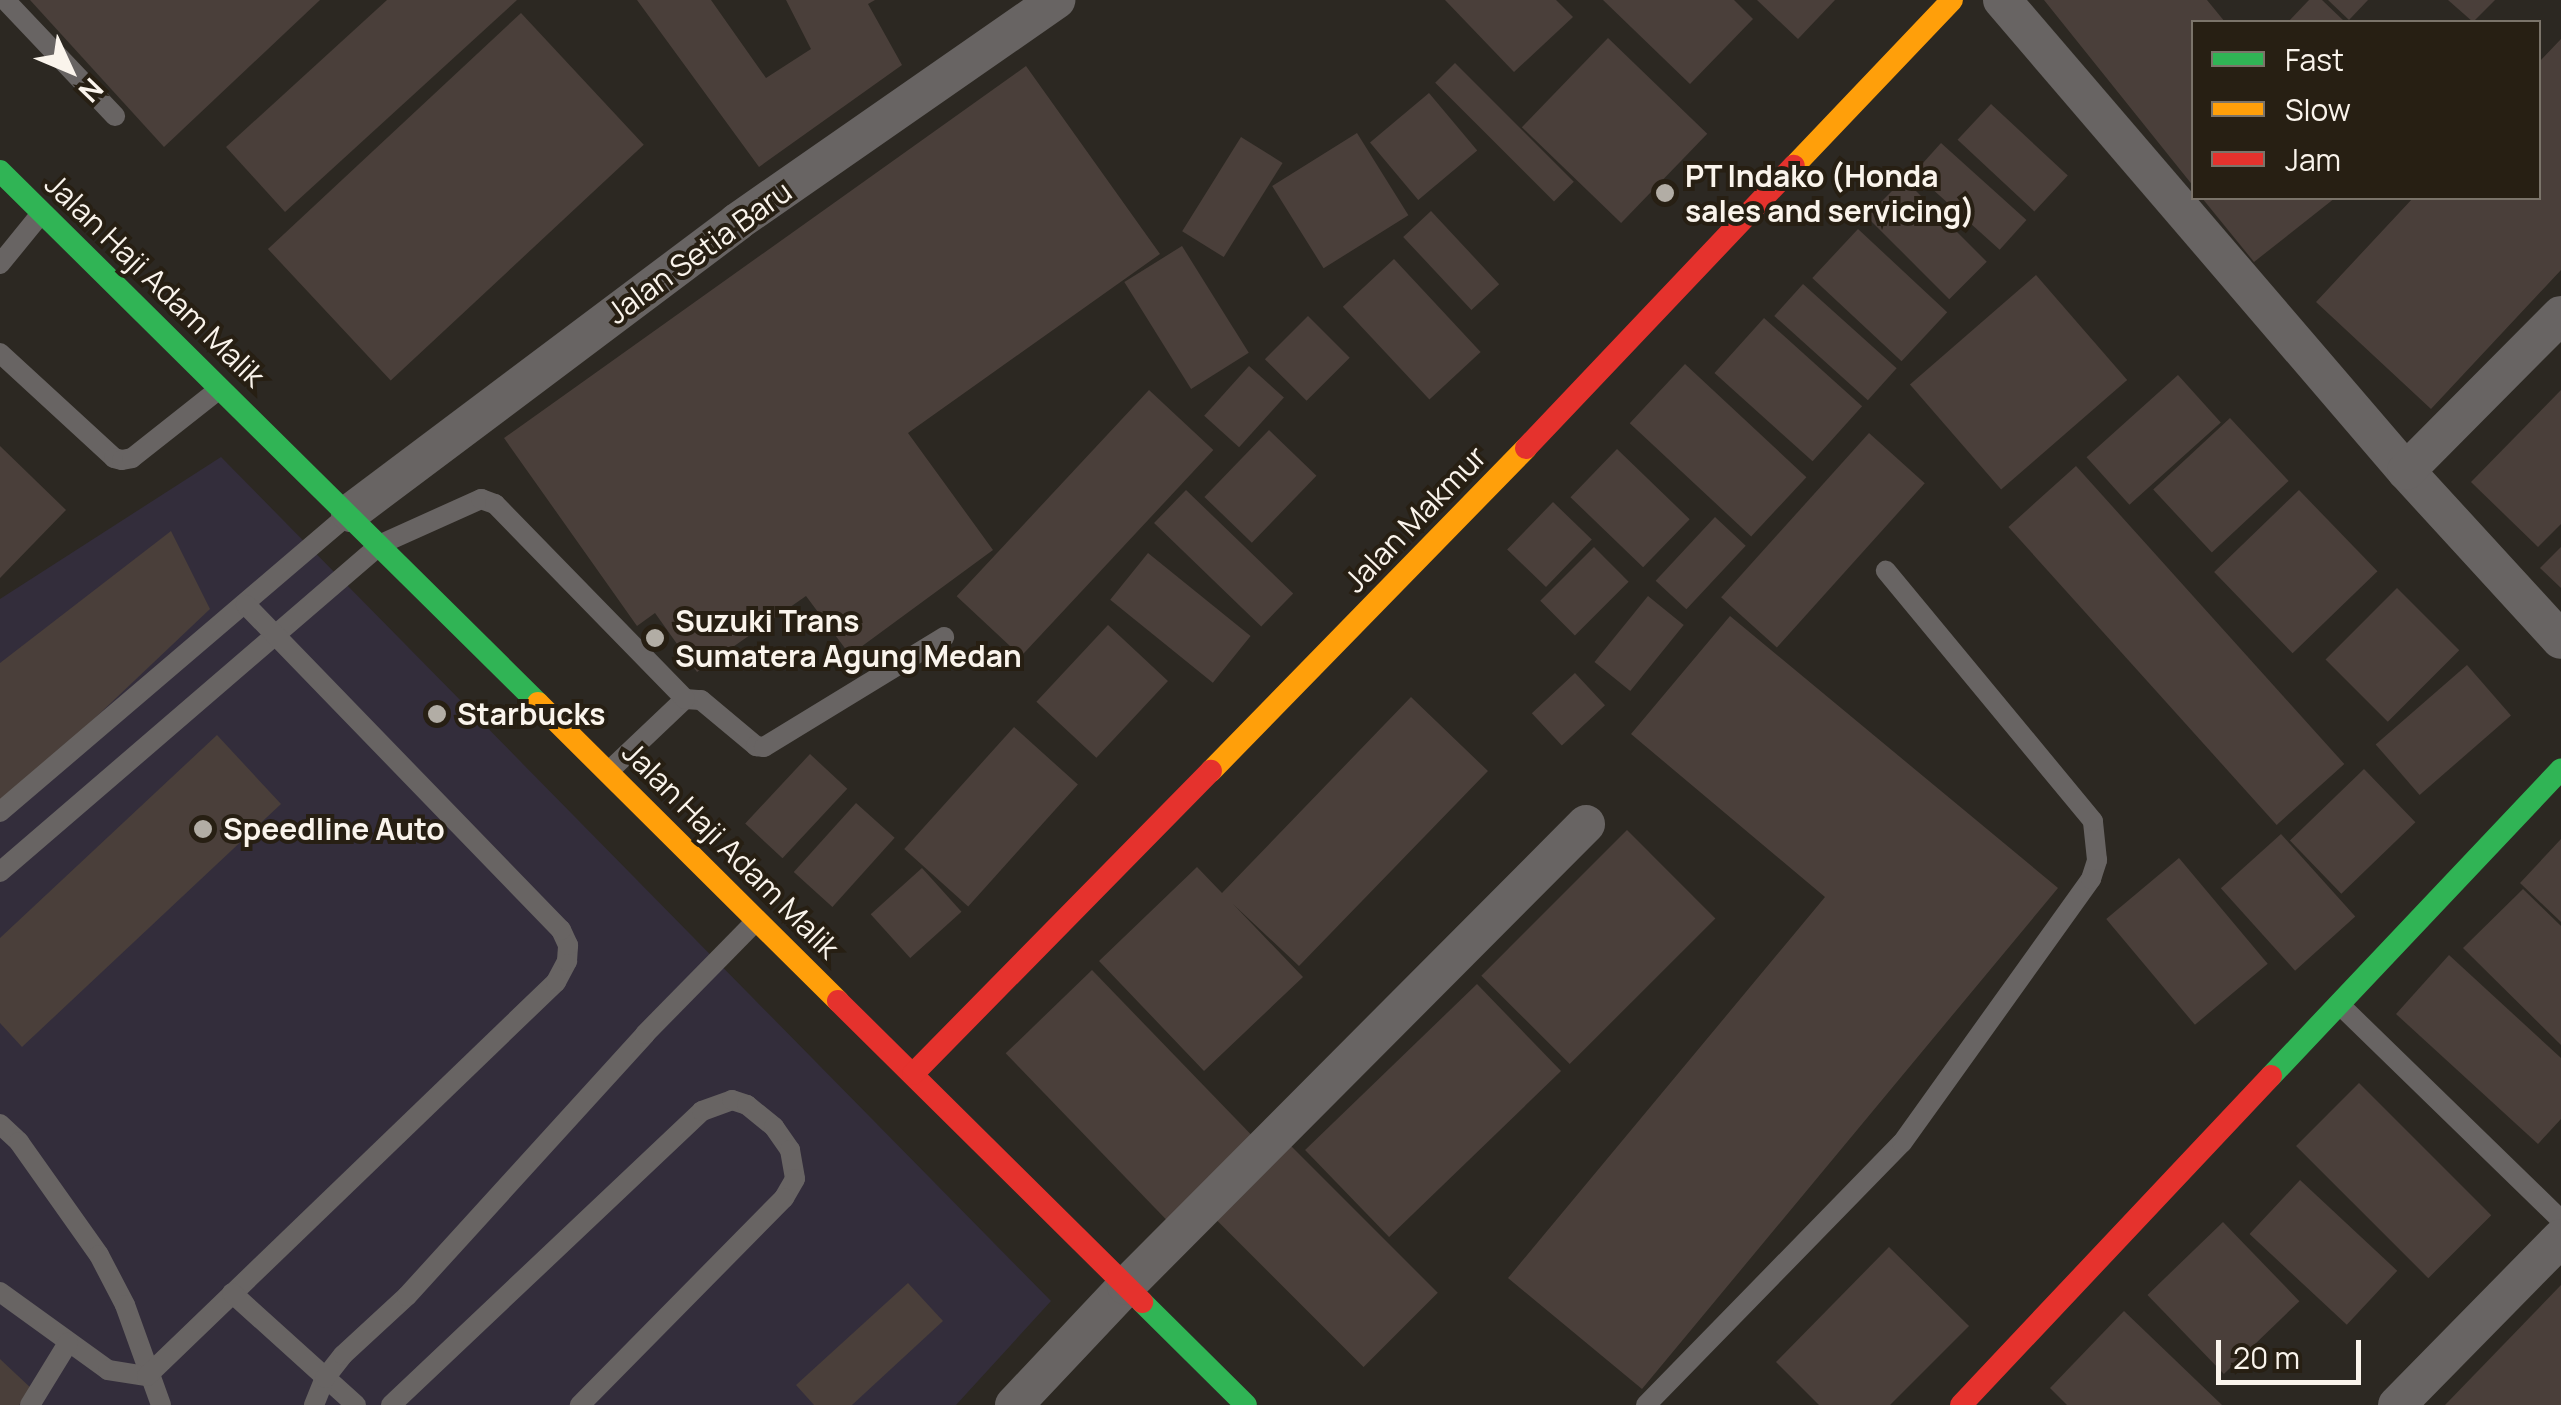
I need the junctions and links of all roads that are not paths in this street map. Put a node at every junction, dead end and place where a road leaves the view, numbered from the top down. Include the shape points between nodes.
1 (5, 0) edge
2 (1056, 0) edge
3 (1952, 0) edge
4 (2002, 0) edge
5 (115, 116) dead end
6 (0, 171) edge
7 (42, 213) junction
8 (0, 264) edge
9 (2561, 315) edge
10 (0, 353) edge
11 (222, 388) junction
12 (2406, 470) junction
13 (350, 513) junction
14 (380, 544) junction
15 (1886, 571) dead end
16 (246, 605) junction
17 (276, 636) junction
18 (944, 637) dead end
19 (2561, 640) edge
20 (685, 699) junction
21 (2561, 769) edge
22 (609, 770) junction
23 (0, 812) edge
24 (1586, 824) dead end
25 (0, 872) edge
26 (758, 919) junction
27 (2339, 1004) junction
28 (914, 1074) junction
29 (0, 1124) edge
30 (2561, 1220) edge
31 (2561, 1238) edge
32 (1126, 1286) junction
33 (0, 1292) edge
34 (232, 1293) junction
35 (68, 1343) junction
36 (147, 1376) junction
37 (324, 1378) junction
38 (30, 1405) edge
39 (161, 1405) edge
40 (314, 1405) edge
41 (356, 1405) edge
42 (392, 1405) edge
43 (580, 1405) edge
44 (1014, 1405) edge
45 (1246, 1405) edge
46 (1646, 1405) edge
47 (1961, 1405) edge
48 (2397, 1405) edge

1 - 5 lane
2 - 13 street, Jalan Setia Baru via 736,222
3 - 28 street, Jalan Makmur via 1464,513
4 - 12 street
6 - 7 street, Jalan Haji Adam Malik
7 - 8 lane
7 - 11 street, Jalan Haji Adam Malik
9 - 12 street
10 - 11 lane via 122,460
11 - 13 street, Jalan Haji Adam Malik
12 - 19 street
13 - 14 street, Jalan Haji Adam Malik
13 - 16 lane
14 - 17 lane
14 - 20 lane via 490,500
14 - 22 street, Jalan Haji Adam Malik
15 - 46 lane via 2093,821 2097,860 2091,878 1902,1143
16 - 17 lane
16 - 23 lane
17 - 25 lane
17 - 34 lane via 560,930 567,961 556,982
18 - 20 lane via 764,746 701,700
20 - 22 lane
21 - 27 street
22 - 26 street, Jalan Haji Adam Malik
24 - 32 street
26 - 28 street, Jalan Haji Adam Malik
26 - 37 lane
27 - 30 lane
27 - 47 street
28 - 32 street, Jalan Haji Adam Malik
29 - 36 lane via 98,1255 125,1305
31 - 48 street
32 - 44 street
32 - 45 street, Jalan Haji Adam Malik
33 - 35 lane
34 - 36 lane
34 - 37 lane
35 - 36 lane via 108,1370
35 - 38 lane
36 - 39 lane
37 - 40 lane
37 - 41 lane
42 - 43 lane via 702,1112 732,1100 747,1106 774,1126 790,1150 795,1179 784,1198

